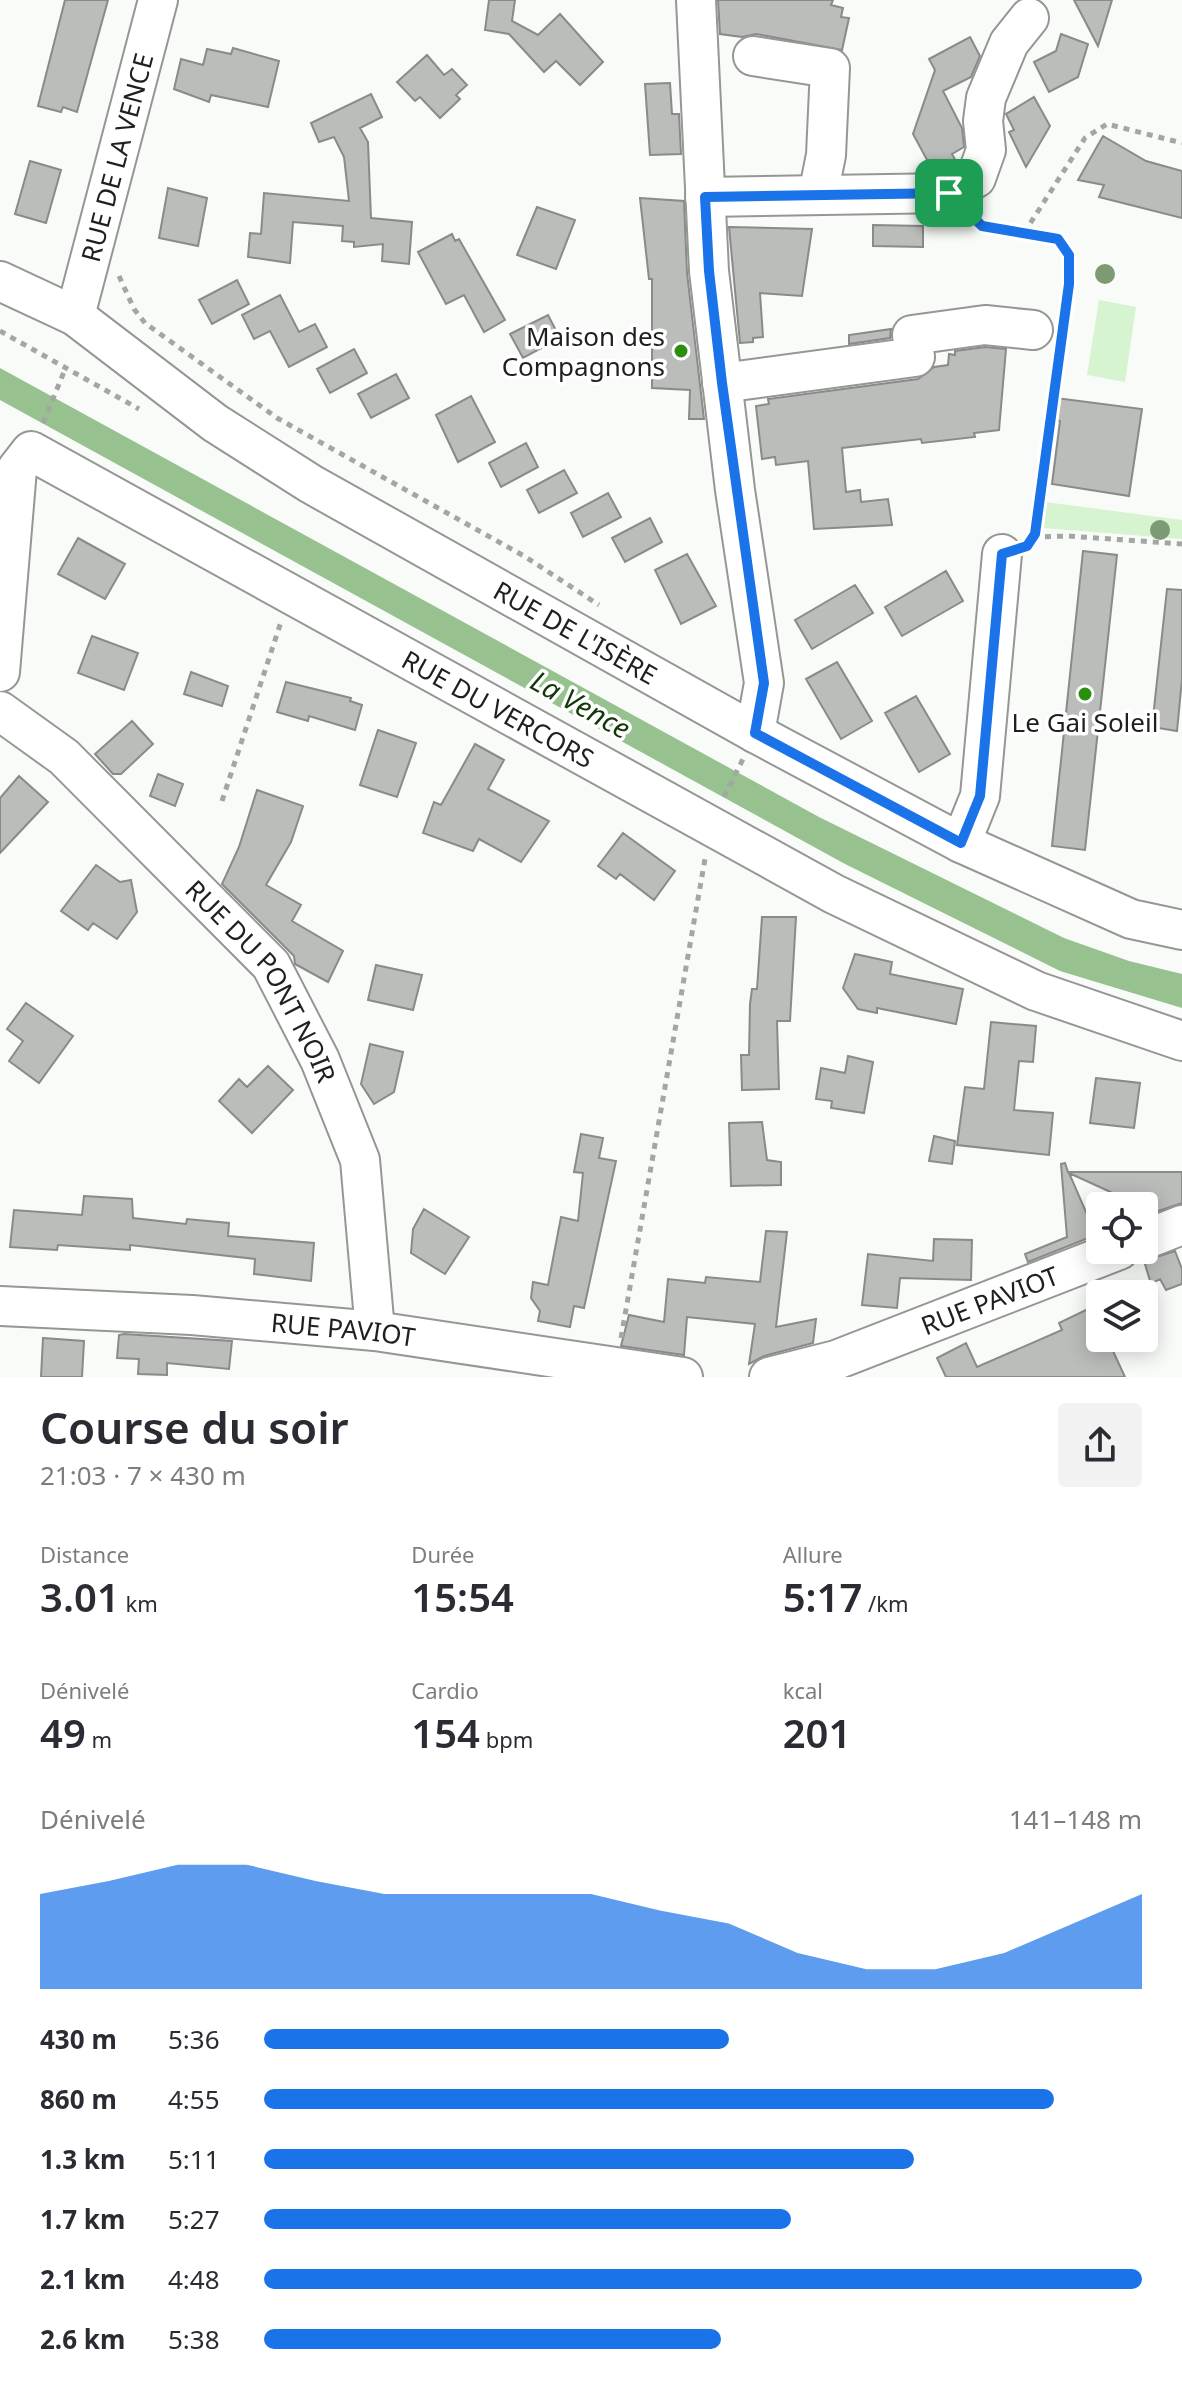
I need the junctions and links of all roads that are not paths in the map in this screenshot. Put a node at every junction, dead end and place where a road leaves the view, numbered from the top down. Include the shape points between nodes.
1 (158, 0) edge
2 (696, 0) edge
3 (1029, 18) dead end
4 (753, 56) dead end
5 (818, 195) junction
6 (705, 197) junction
7 (0, 281) edge
8 (75, 316) junction
9 (1033, 330) dead end
10 (722, 383) junction
11 (1002, 554) road end
12 (0, 672) edge
13 (0, 711) edge
14 (749, 747) junction
15 (961, 843) junction
16 (1182, 930) edge
17 (1182, 1041) edge
18 (1182, 1225) edge
19 (1158, 1234) edge
20 (1086, 1263) edge
21 (0, 1306) edge
22 (375, 1331) junction
23 (683, 1377) edge
24 (769, 1377) edge

1 - 8 street, RUE DE LA VENCE
2 - 6 street
3 - 5 street via 1009,43 986,98 986,150 976,178 949,193
4 - 5 street via 830,68 826,155
5 - 6 street
6 - 10 street
7 - 8 street, RUE DE L'ISÈRE
8 - 14 street, RUE DE L'ISÈRE via 215,423
9 - 10 street via 985,325 912,335 915,357
10 - 14 street via 764,683
11 - 15 street via 980,796
12 - 17 street, RUE DU VERCORS via 17,469 31,451 834,894 1036,991
13 - 22 street, RUE DU PONT NOIR via 64,757 271,965 320,1060 360,1160
14 - 15 street, RUE DE L'ISÈRE
15 - 16 street, RUE DE L'ISÈRE via 1131,919
18 - 19 street
20 - 24 street, RUE PAVIOT via 836,1360
21 - 22 street, RUE PAVIOT
22 - 23 street, RUE PAVIOT

